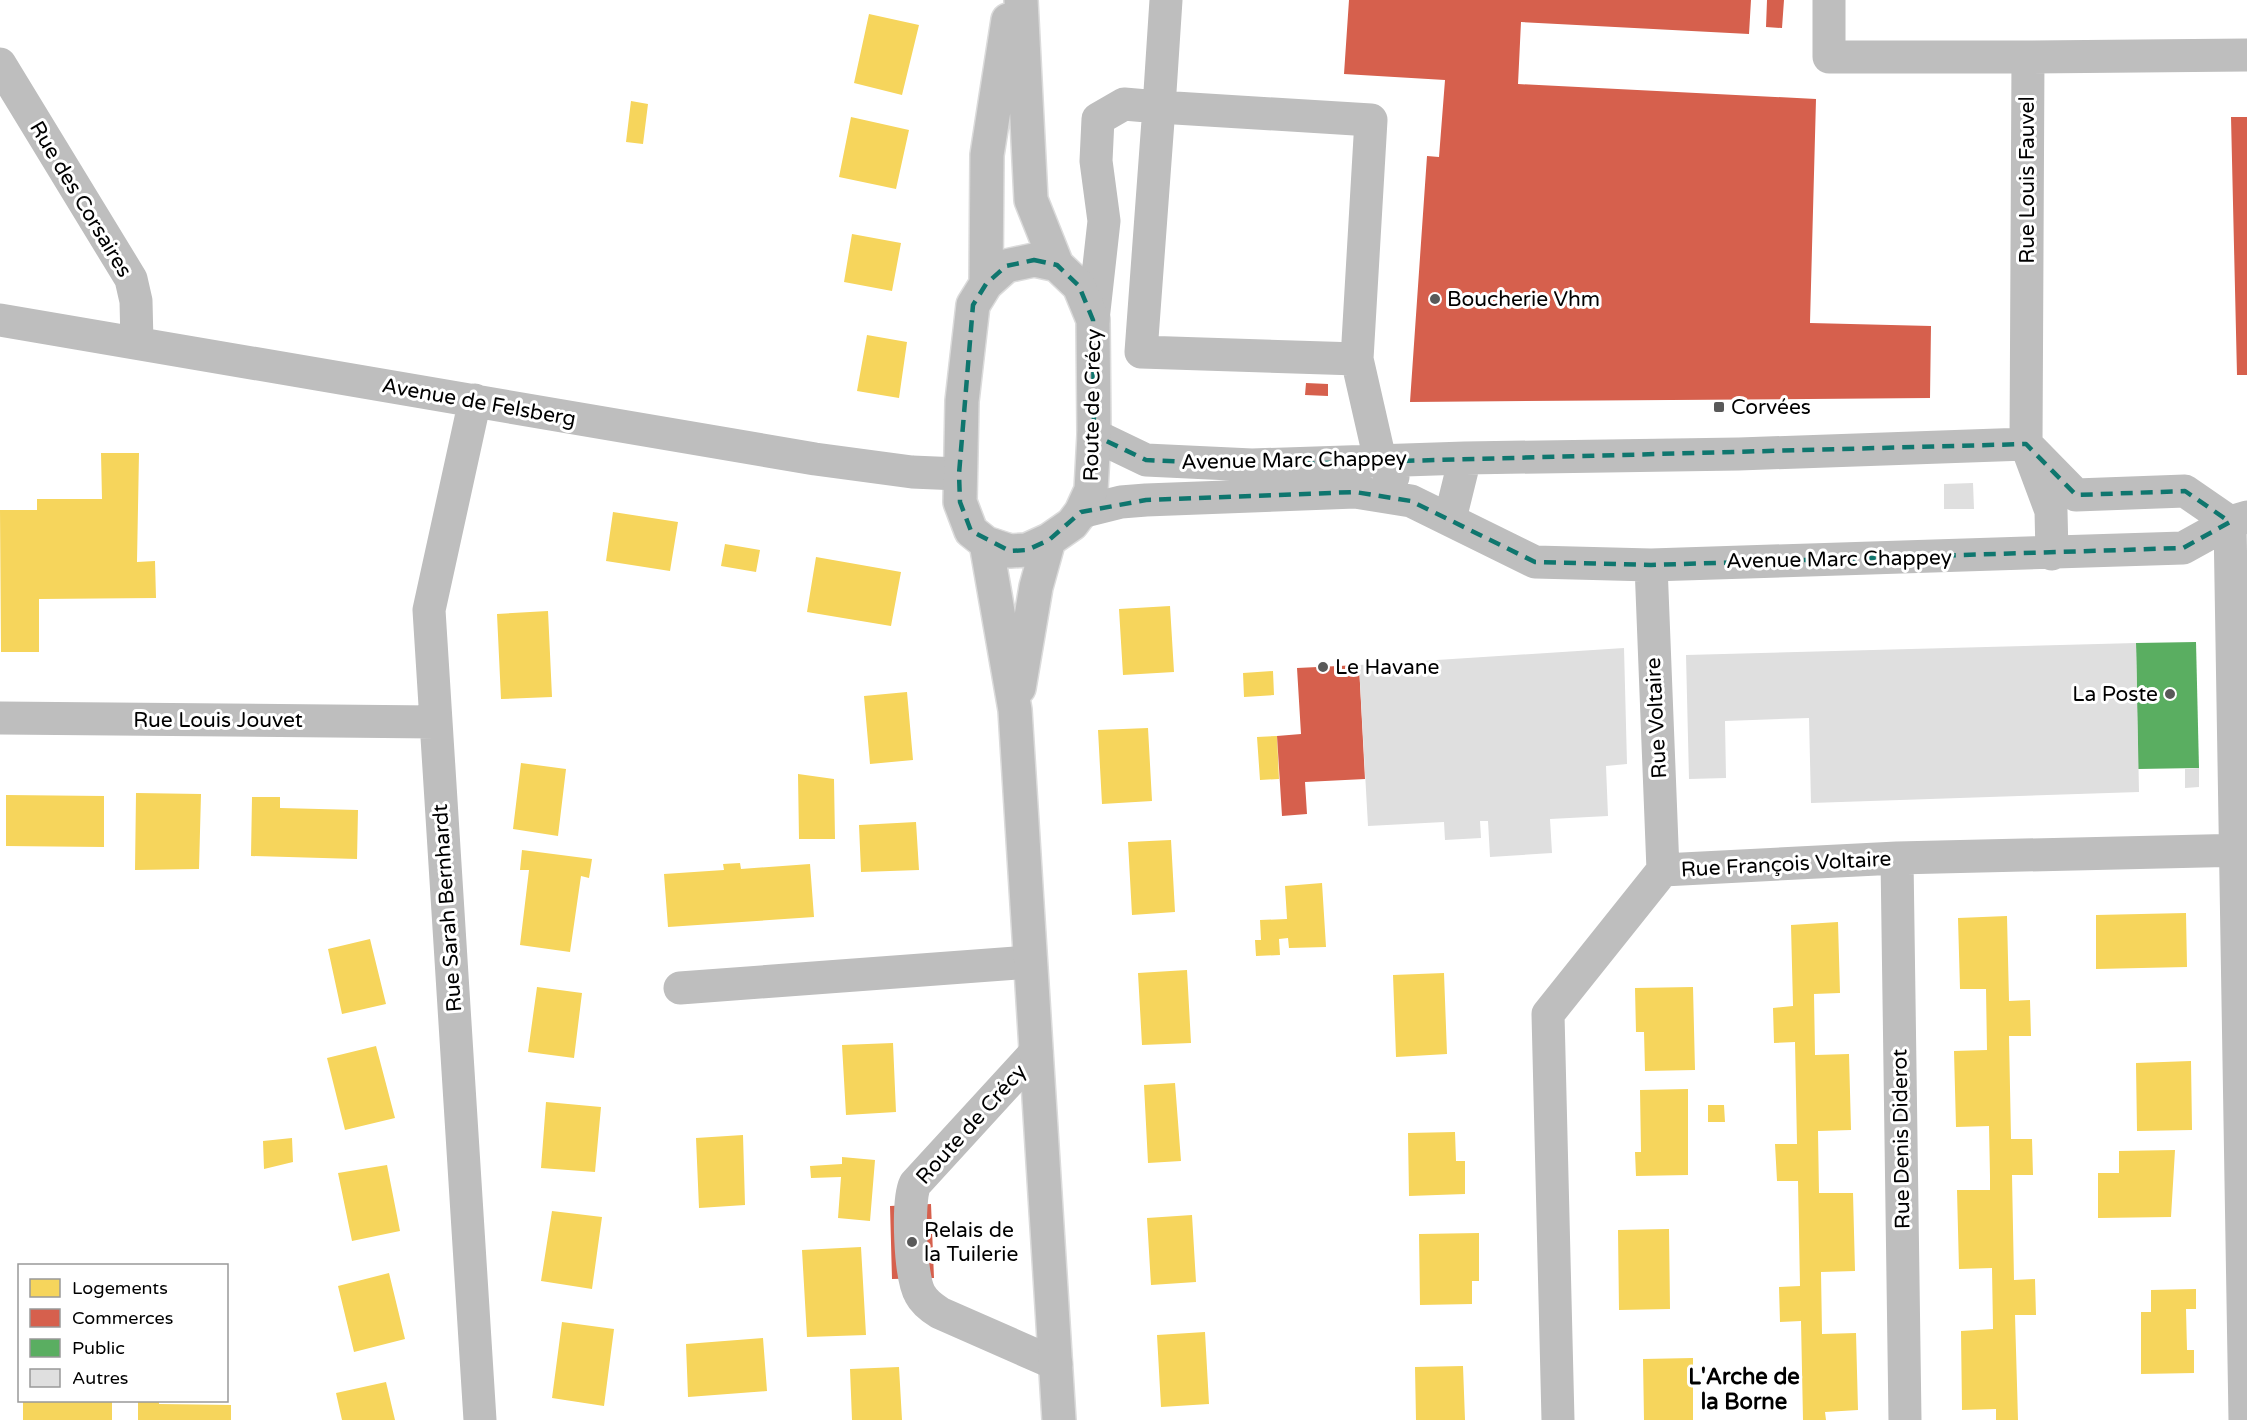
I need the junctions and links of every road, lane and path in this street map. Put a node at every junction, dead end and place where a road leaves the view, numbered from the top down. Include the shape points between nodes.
1 (1011, 0) edge
2 (1021, 0) edge
3 (1166, 0) edge
4 (1829, 0) edge
5 (2247, 55) edge
6 (2028, 57) junction
7 (0, 64) edge
8 (1159, 107) junction
9 (1057, 265) junction
10 (986, 284) junction
11 (0, 320) edge
12 (1094, 320) junction
13 (137, 343) junction
14 (1357, 359) junction
15 (475, 400) junction
16 (1094, 435) junction
17 (2026, 444) junction
18 (1465, 458) junction
19 (1380, 460) junction
20 (959, 474) junction
21 (1412, 501) junction
22 (1081, 512) junction
23 (1450, 519) junction
24 (2239, 519) edge
25 (1049, 540) junction
26 (986, 543) junction
27 (2052, 554) junction
28 (1651, 565) junction
29 (1015, 710) junction
30 (0, 718) edge
31 (435, 722) junction
32 (2242, 850) edge
33 (1897, 858) junction
34 (1663, 870) junction
35 (1030, 962) junction
36 (680, 988) dead end
37 (1036, 1052) junction
38 (1056, 1364) junction
39 (480, 1420) edge
40 (1059, 1420) edge
41 (1558, 1420) edge
42 (1905, 1420) edge
43 (2245, 1420) edge

1 - 10 street via 987,155
2 - 9 street, Route de Crécy via 1030,200
3 - 8 street
4 - 6 street via 1829,57
5 - 6 street
6 - 17 street, Rue Louis Fauvel
7 - 13 street, Rue des Corsaires via 131,279
8 - 12 street via 1124,104 1098,119 1096,161 1104,221
8 - 14 street via 1371,120
8 - 14 street via 1141,352
9 - 10 street via 1034,260 1006,266
9 - 12 street, Route de Crécy via 1079,286
10 - 20 street via 973,305 962,401
11 - 13 street, Avenue de Felsberg
12 - 16 street, Route de Crécy
13 - 15 street, Avenue de Felsberg
14 - 19 street
15 - 20 street, Avenue de Felsberg via 815,459
15 - 31 street, Rue Sarah Bernhardt via 429,610
16 - 19 street, Avenue Marc Chappey via 1146,460 1252,465
16 - 22 street, Route de Crécy via 1091,490
17 - 18 street, Avenue Marc Chappey
17 - 24 street via 2076,495 2185,491
17 - 27 street, Rue Louis Fauvel via 2051,510
18 - 19 street, Avenue Marc Chappey
18 - 23 street
19 - 21 street
20 - 26 street via 960,502 971,531
21 - 22 street, Avenue Marc Chappey via 1354,492 1129,501
21 - 23 street, Avenue Marc Chappey
22 - 25 street, Route de Crécy via 1072,524
23 - 28 street, Avenue Marc Chappey via 1534,562
24 - 27 street, Avenue Marc Chappey via 2183,548
24 - 32 street
25 - 26 street, Route de Crécy via 1028,550 1010,551
25 - 29 street, Route de Crécy via 1036,587
26 - 29 street, Route de Crécy
27 - 28 street, Avenue Marc Chappey
28 - 34 street, Rue Voltaire
29 - 35 street, Route de Crécy
30 - 31 street, Rue Louis Jouvet
31 - 39 street, Rue Sarah Bernhardt
32 - 33 street, Rue François Voltaire
32 - 43 street
33 - 34 street, Rue François Voltaire
33 - 42 street, Rue Denis Diderot
34 - 41 street, Rue François Voltaire via 1548,1014
35 - 36 street
35 - 37 street, Route de Crécy
37 - 38 street, Route de Crécy
37 - 38 street, Route de Crécy via 915,1184 910,1197 914,1278 924,1300 940,1313
38 - 40 street, Route de Crécy

